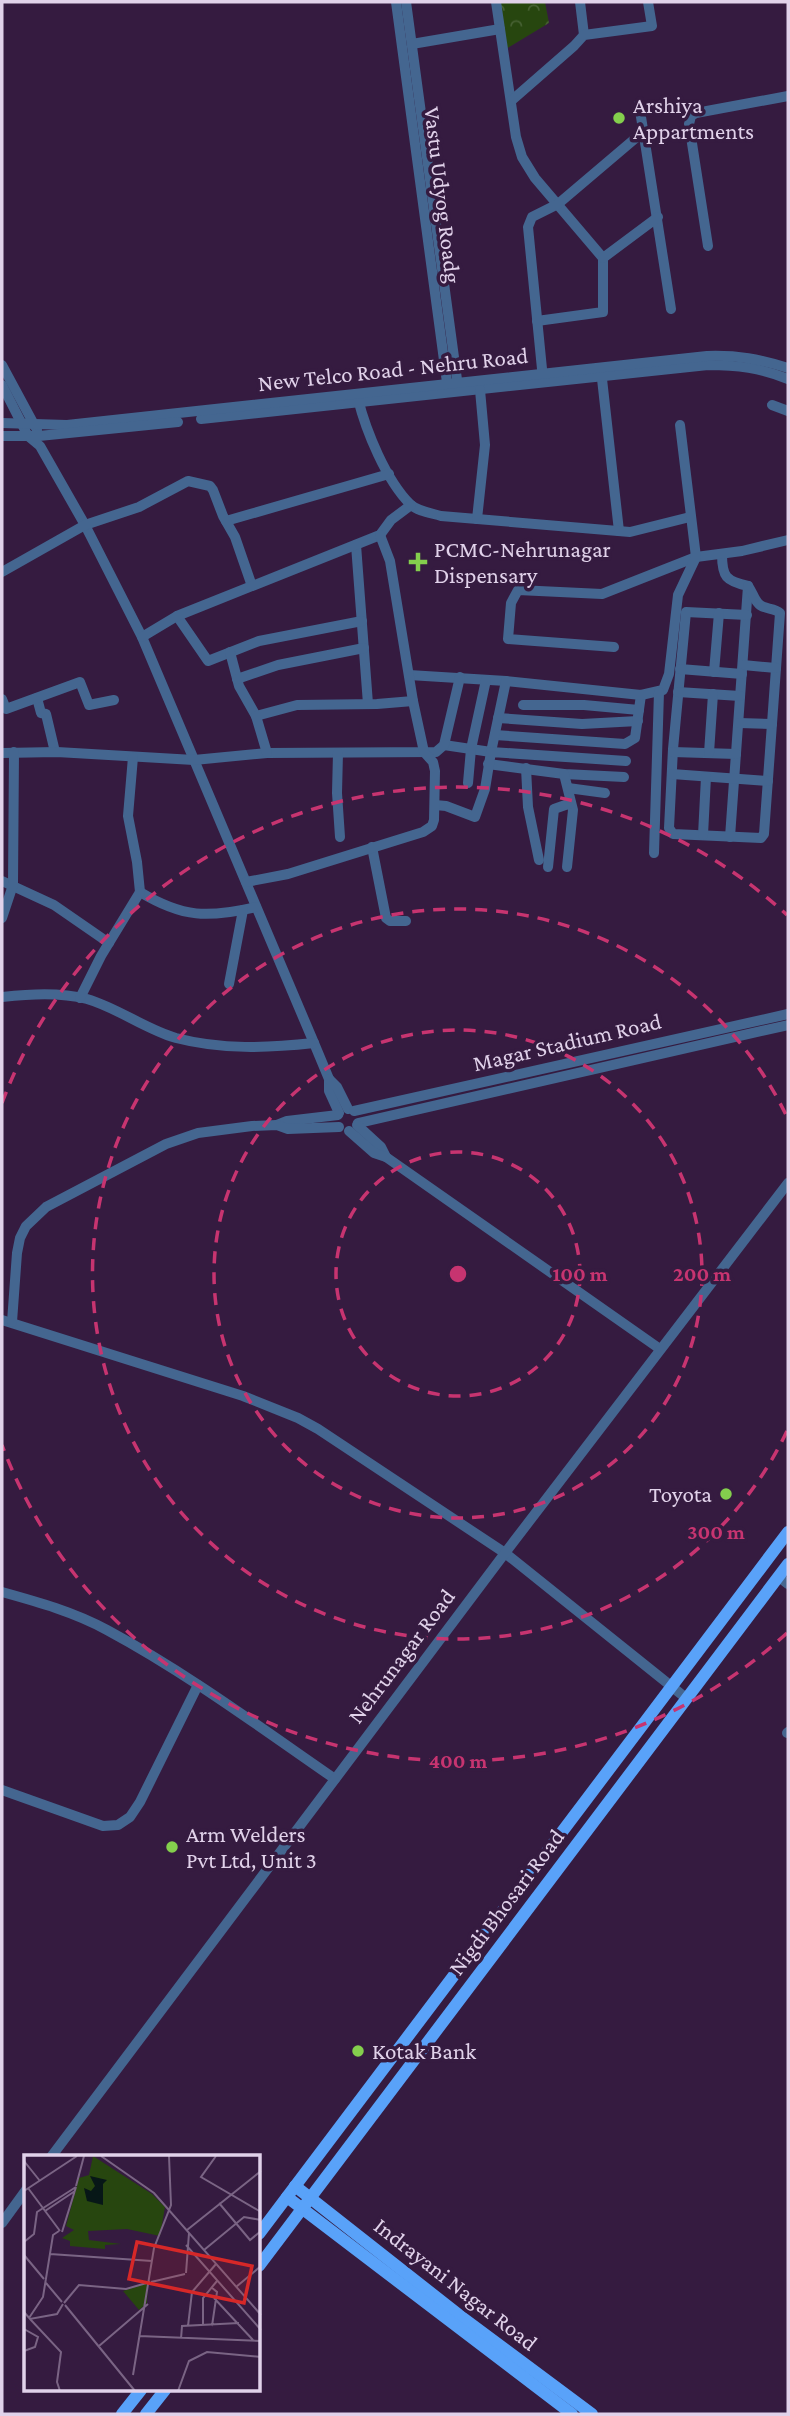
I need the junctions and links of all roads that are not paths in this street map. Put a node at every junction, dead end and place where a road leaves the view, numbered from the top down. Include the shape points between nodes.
1 (396, 2) edge
2 (406, 2) edge
3 (496, 2) edge
4 (580, 2) edge
5 (648, 2) edge
6 (500, 29) junction
7 (584, 35) junction
8 (410, 48) junction
9 (788, 96) edge
10 (511, 102) junction
11 (639, 104) dead end
12 (645, 131) junction
13 (558, 204) junction
14 (658, 216) junction
15 (708, 246) dead end
16 (603, 258) junction
17 (671, 309) dead end
18 (537, 321) junction
19 (747, 362) junction
20 (2, 365) edge
21 (788, 368) edge
22 (601, 372) junction
23 (543, 378) junction
24 (788, 379) edge
25 (2, 385) edge
26 (453, 388) junction
27 (480, 390) junction
28 (357, 398) junction
29 (772, 405) dead end
30 (788, 411) edge
31 (22, 423) junction
32 (2, 424) edge
33 (680, 425) dead end
34 (2, 436) edge
35 (36, 436) junction
36 (388, 474) junction
37 (411, 505) junction
38 (690, 517) junction
39 (477, 519) junction
40 (226, 522) junction
41 (85, 526) junction
42 (619, 531) junction
43 (380, 535) junction
44 (788, 540) edge
45 (356, 545) junction
46 (722, 554) junction
47 (696, 557) junction
48 (2, 572) edge
49 (252, 586) junction
50 (748, 586) junction
51 (719, 613) junction
52 (747, 615) junction
53 (177, 616) junction
54 (362, 621) junction
55 (142, 637) junction
56 (614, 647) dead end
57 (364, 648) junction
58 (230, 652) junction
59 (776, 668) junction
60 (680, 669) junction
61 (743, 669) junction
62 (715, 672) junction
63 (408, 675) junction
64 (460, 677) junction
65 (237, 678) junction
66 (486, 680) junction
67 (506, 681) junction
68 (659, 692) junction
69 (678, 692) junction
70 (713, 694) junction
71 (641, 695) junction
72 (740, 696) junction
73 (37, 698) junction
74 (114, 700) dead end
75 (413, 701) junction
76 (368, 704) junction
77 (523, 705) dead end
78 (3, 706) edge
79 (638, 715) junction
80 (256, 716) junction
81 (498, 718) junction
82 (738, 723) junction
83 (772, 724) junction
84 (495, 735) junction
85 (444, 746) junction
86 (471, 749) junction
87 (14, 751) junction
88 (491, 751) junction
89 (2, 752) edge
90 (55, 752) junction
91 (424, 752) junction
92 (673, 752) junction
93 (267, 753) junction
94 (338, 753) junction
95 (709, 753) junction
96 (736, 754) junction
97 (133, 757) junction
98 (194, 760) junction
99 (626, 761) dead end
100 (488, 764) junction
101 (526, 768) junction
102 (564, 774) junction
103 (672, 774) junction
104 (624, 777) dead end
105 (706, 777) junction
106 (734, 779) junction
107 (768, 781) junction
108 (468, 783) dead end
109 (568, 788) junction
110 (605, 793) dead end
111 (571, 803) junction
112 (435, 806) junction
113 (703, 835) junction
114 (340, 836) dead end
115 (730, 837) junction
116 (372, 847) junction
117 (654, 853) dead end
118 (567, 867) dead end
119 (246, 882) junction
120 (7, 883) edge
121 (140, 892) junction
122 (256, 907) junction
123 (243, 910) junction
124 (2, 918) edge
125 (406, 920) dead end
126 (105, 949) junction
127 (229, 984) dead end
128 (2, 997) edge
129 (80, 998) junction
130 (788, 1014) edge
131 (788, 1025) edge
132 (314, 1043) junction
133 (345, 1112) junction
134 (277, 1125) junction
135 (351, 1126) junction
136 (788, 1183) edge
137 (7, 1321) edge
138 (660, 1349) junction
139 (788, 1532) edge
140 (505, 1553) junction
141 (788, 1564) edge
142 (783, 1581) edge
143 (2, 1592) edge
144 (198, 1685) junction
145 (672, 1686) junction
146 (687, 1698) junction
147 (335, 1779) junction
148 (2, 1790) edge
149 (53, 2155) edge
150 (295, 2186) junction
151 (24, 2193) edge
152 (287, 2197) junction
153 (310, 2198) junction
154 (302, 2209) junction
155 (2, 2223) edge
156 (261, 2231) edge
157 (261, 2263) edge
158 (139, 2392) edge
159 (163, 2392) edge
160 (122, 2414) edge
161 (146, 2414) edge
162 (572, 2414) edge
163 (592, 2414) edge

1 - 8 street, Vastu Udyog Roadg
2 - 8 street, Vastu Udyog Roadg
3 - 6 street
4 - 7 street
5 - 7 street via 652,26
6 - 8 street
6 - 10 street
7 - 10 street
8 - 26 street, Vastu Udyog Roadg
9 - 15 street via 691,116
10 - 13 street via 522,157
11 - 12 street
12 - 13 street
12 - 14 street
13 - 16 street
13 - 18 street via 532,218 528,228
14 - 16 street
14 - 17 street
16 - 18 street via 603,312
18 - 23 street
19 - 21 street, New Telco Road - Nehru Road
19 - 22 street, New Telco Road - Nehru Road via 707,356
19 - 24 street, New Telco Road - Nehru Road
20 - 35 street
22 - 23 street, New Telco Road - Nehru Road
22 - 42 street
23 - 26 street, New Telco Road - Nehru Road
23 - 27 street, New Telco Road - Nehru Road
25 - 31 street
26 - 27 street, New Telco Road - Nehru Road
26 - 28 street, New Telco Road - Nehru Road
27 - 39 street via 485,444
28 - 35 street, New Telco Road - Nehru Road via 67,425
28 - 36 street
29 - 30 street
31 - 32 street, New Telco Road - Nehru Road
31 - 35 street, New Telco Road - Nehru Road
33 - 38 street
34 - 35 street, New Telco Road - Nehru Road
35 - 41 street
36 - 37 street
36 - 40 street
37 - 39 street via 441,516
37 - 43 street
38 - 42 street
38 - 47 street
39 - 42 street
40 - 41 street via 214,490 188,481 139,507
40 - 49 street
41 - 48 street
41 - 55 street
43 - 45 street
43 - 63 street via 390,561
44 - 46 street
45 - 49 street
45 - 54 street
46 - 47 street
46 - 50 street via 722,570 731,582
47 - 56 street via 602,594 518,590 511,603 508,639
47 - 68 street via 678,595 667,682
49 - 53 street
50 - 52 street
50 - 59 street via 761,606 780,614
51 - 52 street
51 - 60 street via 686,612
51 - 62 street
52 - 61 street
53 - 55 street
53 - 58 street via 208,661
54 - 57 street
54 - 58 street via 276,636
55 - 98 street
57 - 65 street
57 - 76 street
58 - 65 street
59 - 61 street
59 - 83 street
60 - 62 street
60 - 69 street
61 - 62 street
61 - 72 street
63 - 64 street
63 - 75 street
64 - 66 street
64 - 85 street
65 - 80 street
66 - 67 street
66 - 86 street
67 - 71 street
67 - 81 street
68 - 71 street
68 - 117 street
69 - 70 street
69 - 92 street
70 - 72 street
70 - 95 street
71 - 79 street
72 - 82 street
73 - 74 street via 80,682 89,705
73 - 78 street
73 - 90 street
75 - 76 street
75 - 91 street
76 - 80 street via 297,705
77 - 79 street via 584,705
79 - 81 street via 582,724
79 - 84 street via 635,738 625,744
80 - 93 street
81 - 84 street
82 - 83 street
82 - 96 street
83 - 107 street
84 - 88 street
85 - 86 street
85 - 91 street via 440,751
86 - 88 street
86 - 108 street
87 - 89 street
87 - 90 street
87 - 120 street
88 - 99 street
88 - 100 street
90 - 97 street
91 - 94 street
91 - 112 street via 435,771
92 - 95 street
92 - 103 street
93 - 94 street
93 - 98 street
94 - 114 street
95 - 96 street
96 - 106 street
97 - 98 street
97 - 121 street via 128,816
98 - 119 street
100 - 101 street
100 - 112 street via 475,817
101 - 102 street
101 - 111 street via 528,807 543,864 554,809
102 - 104 street
102 - 109 street
103 - 105 street
103 - 113 street via 670,832
105 - 106 street
105 - 113 street
106 - 107 street
106 - 115 street
107 - 115 street via 763,837
109 - 110 street
109 - 111 street
111 - 118 street
112 - 116 street via 429,829
113 - 115 street
116 - 119 street via 288,874
116 - 125 street via 386,918
119 - 122 street
120 - 124 street
120 - 126 street via 54,905
121 - 123 street via 182,912
121 - 126 street
122 - 123 street
122 - 132 street
123 - 127 street
126 - 129 street
128 - 129 street via 52,994
129 - 132 street via 178,1039 251,1048
130 - 133 street, Magar Stadium Road
131 - 135 street, Magar Stadium Road
132 - 133 street via 329,1079 329,1091
133 - 134 street, Magar Stadium Road
133 - 135 street
133 - 135 street via 336,1121
134 - 135 street, Magar Stadium Road via 288,1129
134 - 137 street, Magar Stadium Road via 222,1129 177,1139 46,1206 20,1238
135 - 138 street via 374,1153
136 - 138 street, Nehrunagar Road
137 - 140 street via 298,1418
138 - 140 street, Nehrunagar Road
139 - 145 main road, Nigdi Bhosari Road
140 - 145 street
140 - 147 street, Nehrunagar Road
141 - 142 main road, Nigdi Bhosari Road
142 - 146 main road, Nigdi Bhosari Road
143 - 144 street via 52,1606 106,1629
144 - 147 street
144 - 148 street via 126,1822 103,1826
145 - 146 street
145 - 150 main road, Nigdi Bhosari Road
146 - 153 main road, Nigdi Bhosari Road
147 - 149 street, Nehrunagar Road
150 - 152 main road, Nigdi Bhosari Road
150 - 153 main road, Indrayani Nagar Road
151 - 155 street
152 - 154 main road, Indrayani Nagar Road
152 - 156 main road, Nigdi Bhosari Road
153 - 154 main road, Nigdi Bhosari Road
153 - 163 main road, Indrayani Nagar Road
154 - 157 main road, Nigdi Bhosari Road
154 - 162 main road, Indrayani Nagar Road
158 - 160 main road
159 - 161 main road

